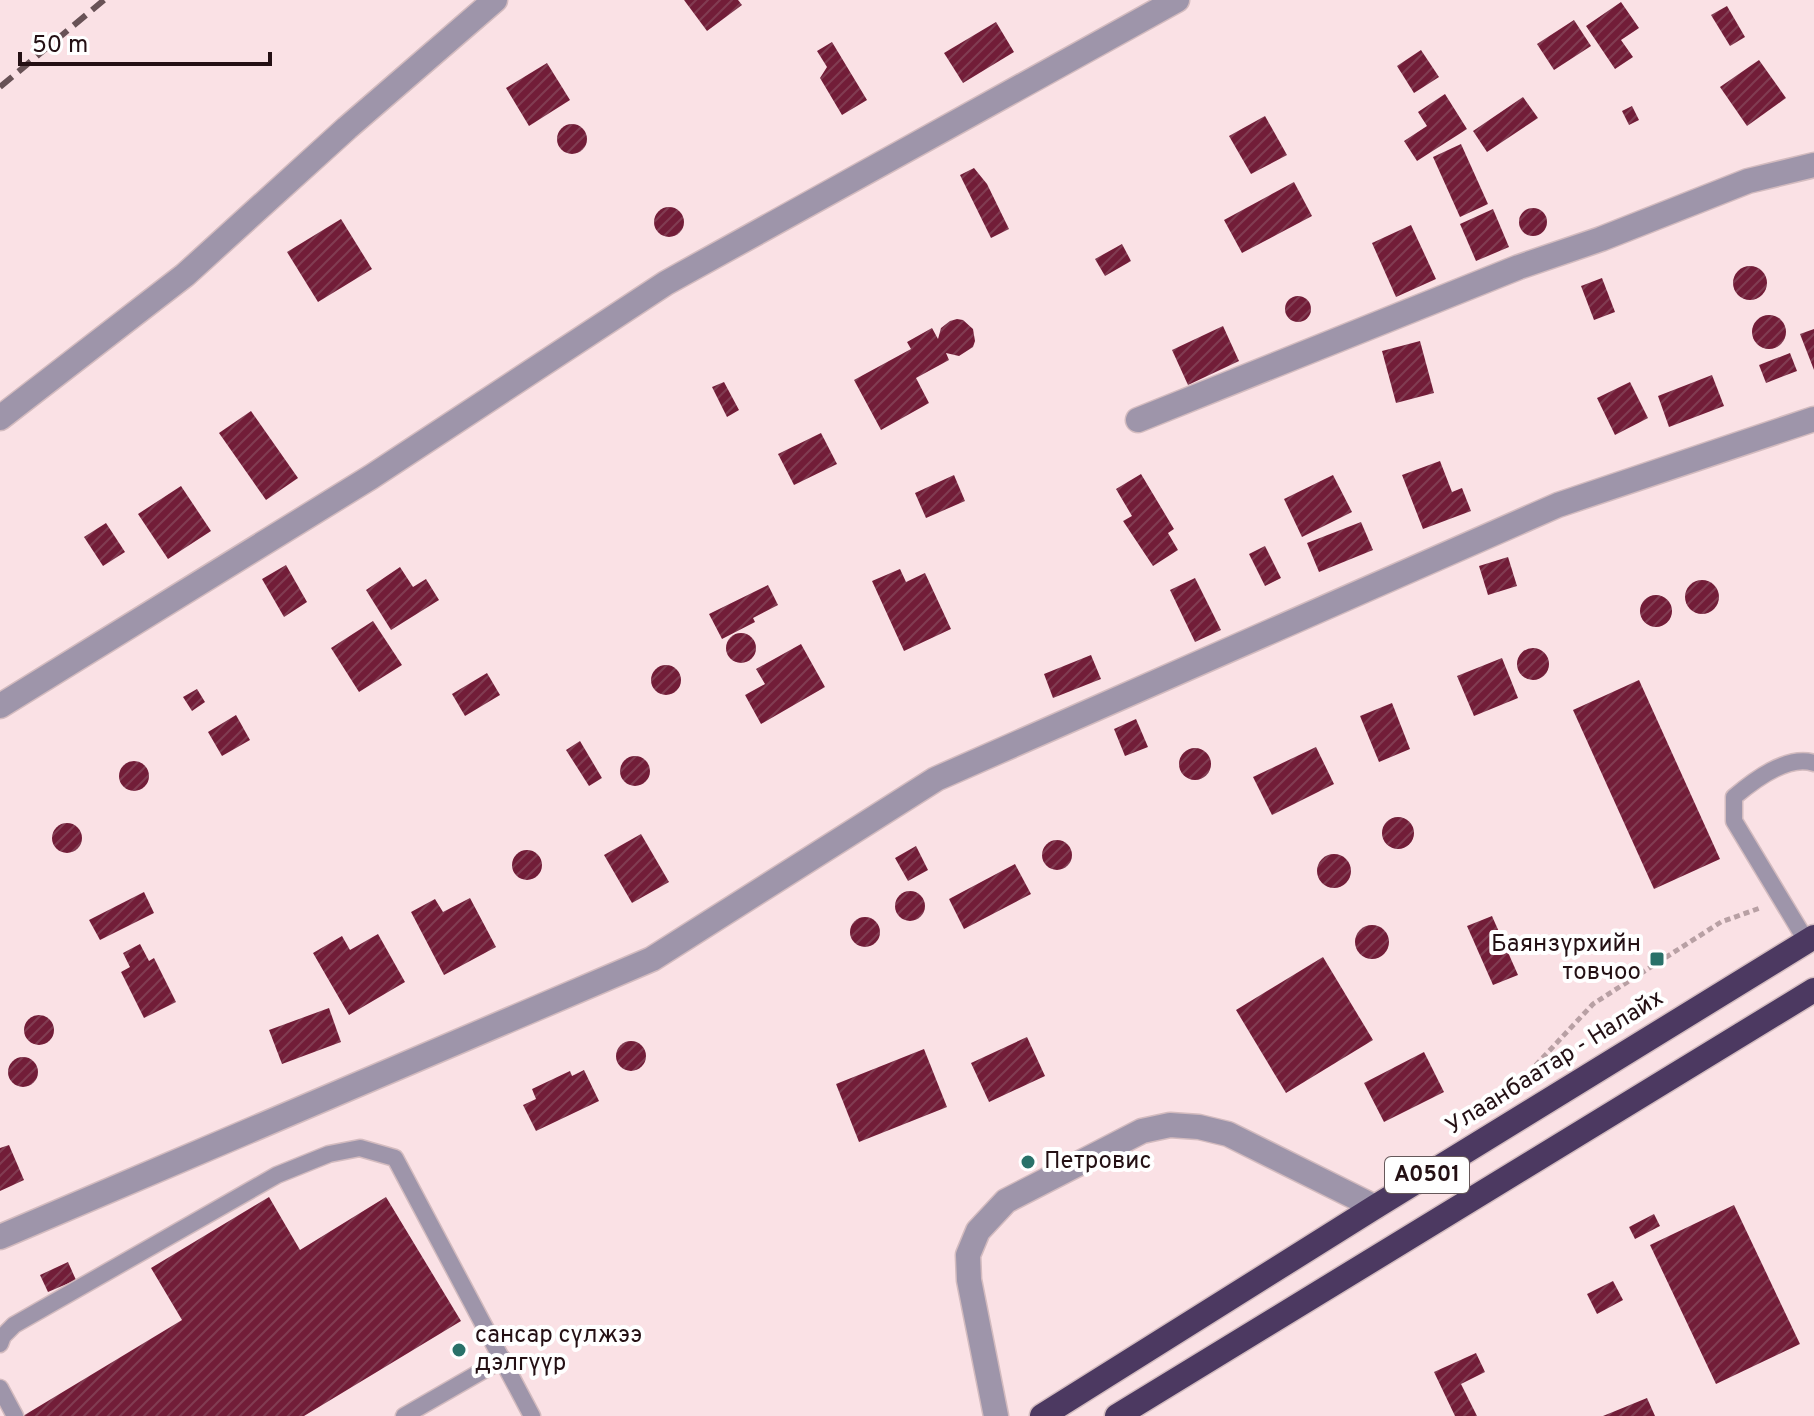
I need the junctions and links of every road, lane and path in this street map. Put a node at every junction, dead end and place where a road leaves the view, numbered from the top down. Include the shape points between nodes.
1 (495, 0) edge
2 (1177, 0) edge
3 (1814, 165) edge
4 (0, 418) edge
5 (1814, 419) edge
6 (1138, 420) dead end
7 (0, 706) edge
8 (1814, 763) edge
9 (1782, 900) junction
10 (1811, 940) edge
11 (1814, 990) edge
12 (1510, 1088) dead end
13 (1375, 1207) junction
14 (0, 1237) edge
15 (0, 1344) edge
16 (503, 1359) junction
17 (0, 1388) edge
18 (15, 1416) edge
19 (404, 1416) edge
20 (532, 1416) edge
21 (996, 1416) edge
22 (1042, 1416) edge
23 (1117, 1416) edge

1 - 4 street via 185,275
2 - 7 street via 666,283 371,477
3 - 6 street via 1748,181 1519,267
5 - 14 street via 1558,505 936,779 652,959
8 - 9 lane via 1777,769 1734,797 1734,821
9 - 10 lane
9 - 12 path via 1721,922 1593,1004
10 - 13 highway, Улаанбаатар - Налайх / A0501
11 - 23 highway, A0501
13 - 21 street via 1228,1134 1170,1125 1142,1131 1006,1201 978,1231 968,1255
13 - 22 highway, Улаанбаатар - Налайх / A0501
15 - 16 lane via 14,1325 236,1197 316,1159 360,1148 395,1158
16 - 19 lane
16 - 20 lane
17 - 18 lane

